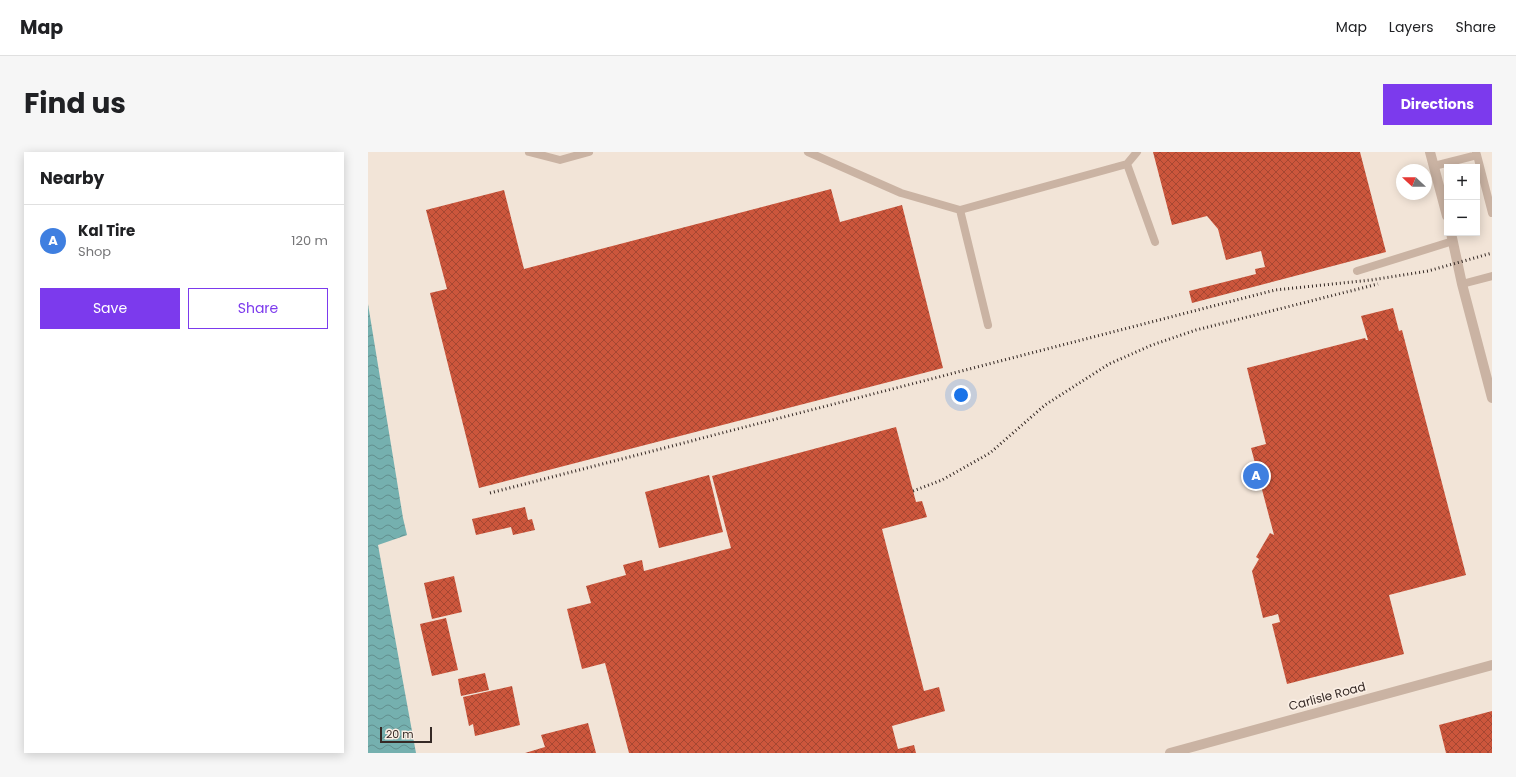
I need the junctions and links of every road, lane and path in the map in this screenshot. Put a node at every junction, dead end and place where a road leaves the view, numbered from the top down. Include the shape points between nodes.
1 (529, 152) edge
2 (589, 152) edge
3 (808, 152) edge
4 (1137, 152) edge
5 (1430, 152) edge
6 (1477, 154) edge
7 (1127, 164) junction
8 (1434, 166) junction
9 (1444, 204) edge
10 (960, 210) junction
11 (1492, 213) edge
12 (1452, 237) edge
13 (1155, 242) dead end
14 (1357, 271) dead end
15 (1492, 276) edge
16 (1462, 284) junction
17 (988, 325) dead end
18 (1492, 398) edge
19 (1492, 665) edge
20 (1170, 753) edge

1 - 2 lane via 560,160
3 - 10 lane via 901,193
4 - 7 lane
5 - 8 street
6 - 8 lane
6 - 11 lane
7 - 10 lane
7 - 13 lane
8 - 9 street
10 - 17 lane
12 - 14 lane
12 - 16 street
15 - 16 lane
16 - 18 street
19 - 20 street, Carlisle Road

